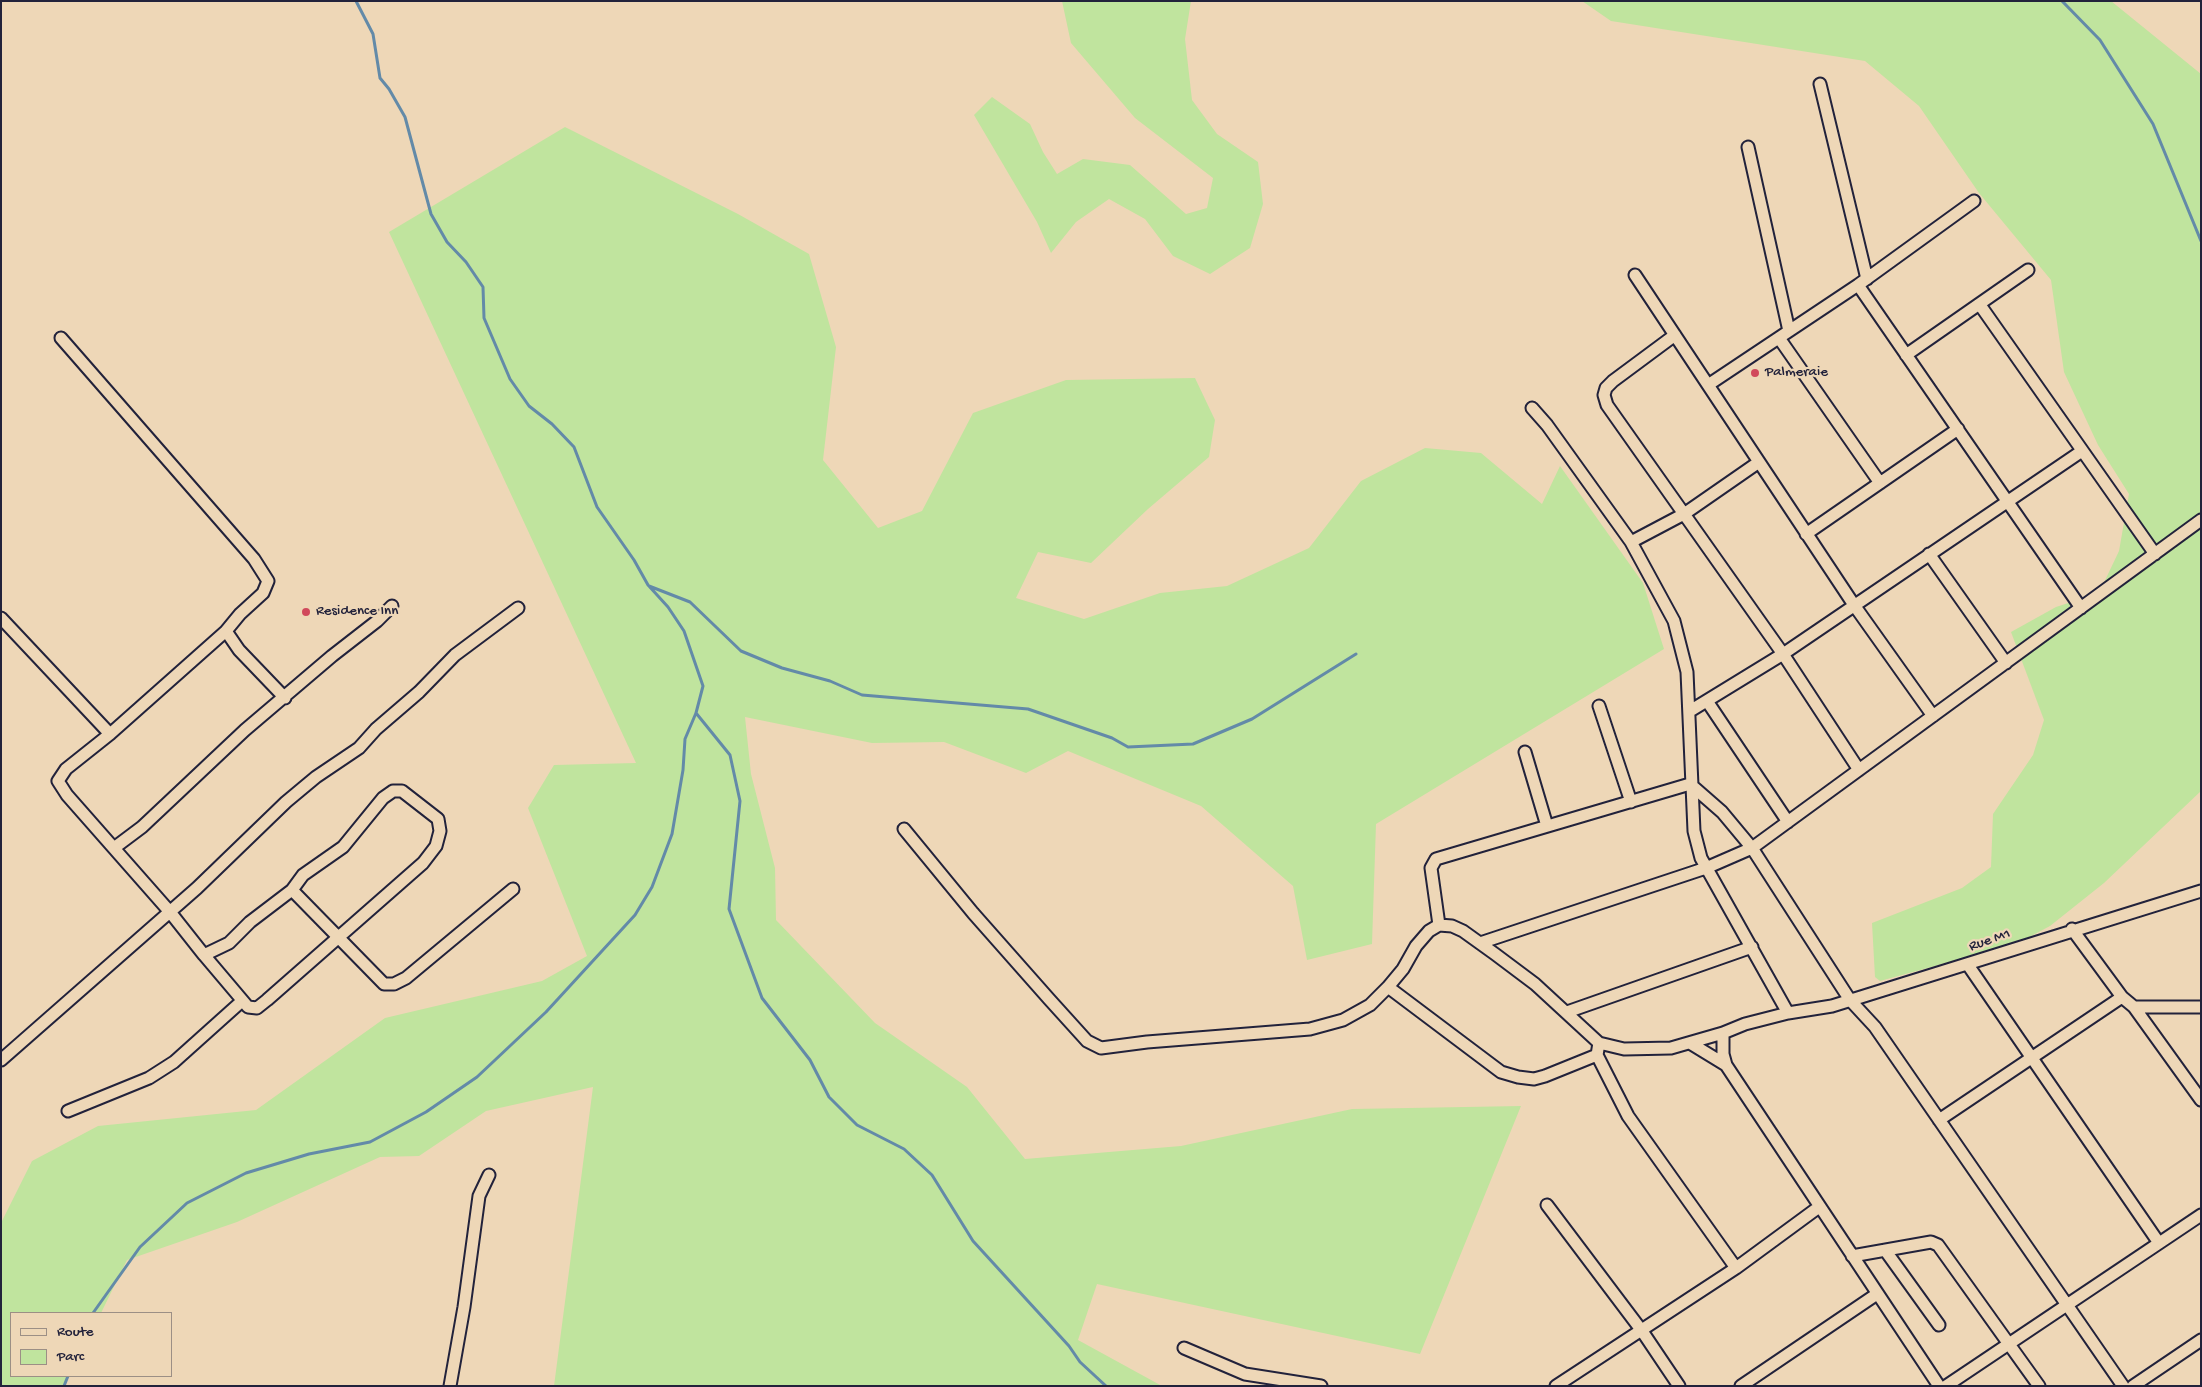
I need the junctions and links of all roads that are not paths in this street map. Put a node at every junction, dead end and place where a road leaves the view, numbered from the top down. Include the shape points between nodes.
1 (1820, 84) dead end
2 (1748, 147) dead end
3 (1974, 201) dead end
4 (2028, 270) dead end
5 (1635, 275) dead end
6 (1863, 282) junction
7 (1980, 305) junction
8 (1789, 331) junction
9 (1675, 335) junction
10 (61, 338) dead end
11 (1779, 338) junction
12 (1906, 354) junction
13 (1708, 384) junction
14 (1532, 408) dead end
15 (1958, 430) junction
16 (2082, 450) junction
17 (1759, 462) junction
18 (1880, 483) junction
19 (2008, 501) junction
20 (1684, 514) junction
21 (2201, 520) edge
22 (1806, 534) junction
23 (1631, 542) junction
24 (1929, 554) junction
25 (2155, 554) junction
26 (392, 606) dead end
27 (1854, 606) junction
28 (518, 608) dead end
29 (2080, 608) junction
30 (1, 618) edge
31 (226, 631) junction
32 (1783, 654) junction
33 (2006, 663) junction
34 (285, 698) junction
35 (1707, 701) junction
36 (1599, 706) dead end
37 (1690, 711) junction
38 (1933, 716) junction
39 (110, 734) junction
40 (1524, 752) dead end
41 (1859, 770) junction
42 (1690, 784) junction
43 (1631, 802) junction
44 (1788, 822) junction
45 (1547, 826) junction
46 (904, 829) dead end
47 (114, 848) junction
48 (1752, 848) junction
49 (1706, 868) junction
50 (513, 889) dead end
51 (292, 890) junction
52 (2201, 891) edge
53 (170, 912) junction
54 (1439, 925) junction
55 (2072, 929) junction
56 (340, 936) junction
57 (1480, 943) junction
58 (1752, 947) junction
59 (204, 955) junction
60 (1968, 965) junction
61 (1388, 987) junction
62 (2122, 997) junction
63 (1850, 1000) junction
64 (242, 1002) junction
65 (2134, 1007) junction
66 (2201, 1007) edge
67 (1567, 1012) junction
68 (1788, 1013) junction
69 (1723, 1033) junction
70 (1599, 1043) junction
71 (1690, 1043) junction
72 (1597, 1055) junction
73 (2032, 1058) junction
74 (1, 1060) edge
75 (1726, 1065) junction
76 (2201, 1100) edge
77 (68, 1111) dead end
78 (1939, 1120) junction
79 (490, 1174) dead end
80 (1547, 1205) dead end
81 (1819, 1207) junction
82 (2201, 1215) edge
83 (2158, 1243) junction
84 (1885, 1250) junction
85 (1852, 1256) junction
86 (1736, 1268) junction
87 (1877, 1294) junction
88 (2065, 1305) junction
89 (1939, 1325) dead end
90 (1642, 1330) junction
91 (2201, 1340) edge
92 (2008, 1344) junction
93 (1184, 1348) dead end
94 (450, 1386) edge
95 (1321, 1386) edge
96 (1556, 1386) edge
97 (1679, 1386) edge
98 (1741, 1386) edge
99 (1939, 1386) edge
100 (1946, 1386) edge
101 (2039, 1386) edge
102 (2123, 1386) edge
103 (2133, 1386) edge

1 - 6 street
2 - 8 street
3 - 6 street
4 - 7 street
5 - 9 street
6 - 8 street
6 - 12 street
7 - 12 street
7 - 16 street
8 - 11 street
9 - 13 street
9 - 20 street via 1613,381 1604,395 1607,405
10 - 31 street via 254,559 268,581 263,593
11 - 13 street
11 - 18 street
12 - 15 street
13 - 17 street
14 - 23 street
15 - 18 street
15 - 19 street
16 - 19 street
16 - 25 street
17 - 20 street
17 - 22 street
18 - 22 street
19 - 24 street
19 - 29 street
20 - 23 street
20 - 32 street
21 - 25 street
22 - 27 street
23 - 37 street via 1674,621 1687,672
24 - 27 street
24 - 33 street
25 - 29 street
26 - 34 street
27 - 32 street
27 - 38 street
28 - 53 street via 455,654 359,748 286,802
29 - 33 street
30 - 39 street
31 - 34 street
31 - 39 street
32 - 35 street
32 - 41 street
33 - 38 street
34 - 47 street via 245,730 142,827
35 - 37 street
35 - 44 street
36 - 43 street
37 - 42 street
38 - 41 street
39 - 47 street via 66,769 58,781
40 - 45 street
41 - 44 street
42 - 43 street
42 - 48 street via 1722,812
42 - 49 street via 1694,831
43 - 45 street
44 - 48 street
45 - 54 street via 1436,859 1430,868
46 - 61 street via 973,914 1087,1041 1101,1048 1310,1029 1357,1014
47 - 53 street
48 - 49 street
48 - 63 street
49 - 57 street
49 - 58 street
50 - 56 street via 406,978 394,984 384,984
51 - 56 street
51 - 56 street via 304,875 343,847 383,798 393,791 402,791 438,819 440,830 436,846 423,863
51 - 59 street via 250,922 229,943
52 - 55 street, Rue M1
53 - 59 street
53 - 74 street
54 - 57 street via 1452,926
54 - 61 street via 1428,931
55 - 60 street, Rue M1
55 - 62 street
56 - 64 street via 257,1008
57 - 67 street via 1536,984
58 - 67 street
58 - 68 street
59 - 64 street
60 - 63 street, Rue M1
60 - 73 street
61 - 72 street via 1501,1072 1518,1077 1546,1076
62 - 65 street
62 - 73 street
63 - 68 street, Rue M1
63 - 78 street via 1875,1027
64 - 77 street via 174,1062 149,1078
65 - 66 street
65 - 76 street
67 - 70 street
68 - 69 street, Rue M1
69 - 71 street, Rue M1
69 - 75 street
70 - 71 street, Rue M1 via 1624,1049 1671,1048
70 - 72 street
71 - 75 street
72 - 86 street via 1628,1116
73 - 78 street
73 - 83 street
75 - 81 street
78 - 88 street
79 - 94 street via 479,1196
80 - 90 street
81 - 85 street
81 - 86 street
82 - 83 street
83 - 88 street
84 - 85 street
84 - 89 street
84 - 92 street via 1931,1242 1938,1245
85 - 87 street
86 - 90 street
87 - 98 street
87 - 99 street
88 - 92 street
88 - 102 street
90 - 96 street
90 - 97 street
91 - 103 street
92 - 100 street
92 - 101 street
93 - 95 street via 1245,1374

